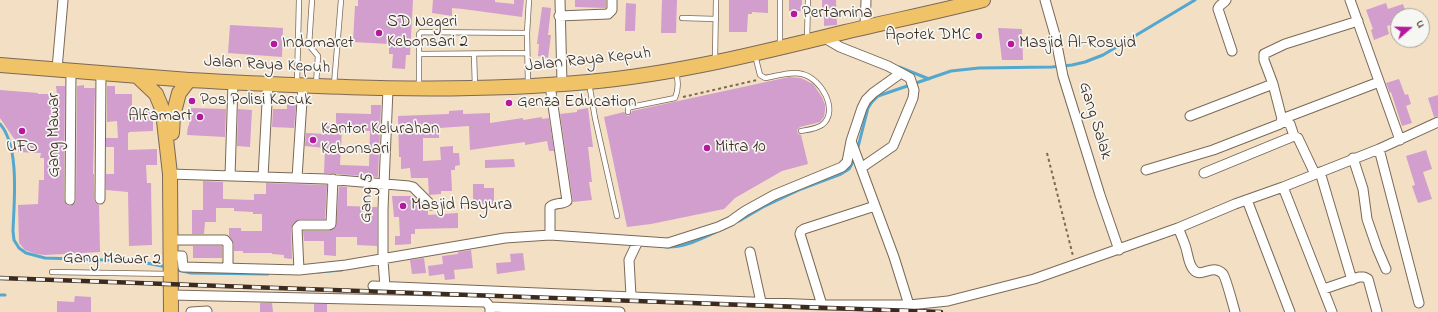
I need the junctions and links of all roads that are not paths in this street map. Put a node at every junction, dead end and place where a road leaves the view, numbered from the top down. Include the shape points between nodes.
1 (63, 0) edge
2 (299, 0) edge
3 (312, 0) edge
4 (340, 0) edge
5 (529, 0) edge
6 (560, 0) edge
7 (612, 0) edge
8 (716, 0) edge
9 (780, 0) edge
10 (808, 0) edge
11 (866, 0) edge
12 (983, 0) edge
13 (1045, 0) edge
14 (1226, 0) edge
15 (1350, 0) edge
16 (956, 3) edge
17 (559, 16) junction
18 (682, 18) dead end
19 (716, 19) junction
20 (1358, 21) junction
21 (865, 27) junction
22 (527, 33) junction
23 (822, 37) junction
24 (807, 41) junction
25 (780, 47) junction
26 (1232, 51) dead end
27 (527, 53) junction
28 (419, 54) junction
29 (474, 54) junction
30 (754, 54) junction
31 (715, 62) junction
32 (0, 65) edge
33 (64, 70) junction
34 (676, 70) junction
35 (100, 72) junction
36 (901, 73) junction
37 (138, 77) junction
38 (189, 80) junction
39 (589, 82) junction
40 (1379, 82) junction
41 (233, 83) junction
42 (268, 84) junction
43 (556, 84) junction
44 (1273, 84) junction
45 (305, 85) junction
46 (528, 86) junction
47 (334, 87) junction
48 (475, 88) junction
49 (388, 89) junction
50 (419, 90) junction
51 (628, 112) dead end
52 (1190, 116) dead end
53 (1282, 120) junction
54 (1438, 122) edge
55 (801, 131) dead end
56 (1294, 136) junction
57 (1400, 140) junction
58 (852, 141) junction
59 (1379, 149) junction
60 (1353, 158) junction
61 (860, 166) junction
62 (170, 168) junction
63 (1146, 170) dead end
64 (1204, 173) dead end
65 (1317, 173) junction
66 (230, 176) junction
67 (263, 177) junction
68 (297, 178) junction
69 (333, 179) junction
70 (385, 183) junction
71 (1283, 187) junction
72 (100, 199) dead end
73 (70, 200) dead end
74 (1247, 200) junction
75 (431, 205) dead end
76 (875, 206) junction
77 (617, 216) dead end
78 (1178, 228) junction
79 (550, 235) junction
80 (171, 240) junction
81 (637, 244) junction
82 (1119, 250) junction
83 (750, 252) dead end
84 (383, 261) junction
85 (171, 264) junction
86 (228, 268) junction
87 (1386, 269) dead end
88 (298, 270) junction
89 (52, 272) dead end
90 (1352, 280) junction
91 (373, 286) dead end
92 (385, 286) junction
93 (1324, 288) junction
94 (171, 295) junction
95 (631, 296) junction
96 (761, 302) junction
97 (1420, 303) dead end
98 (822, 305) junction
99 (910, 305) junction
100 (490, 310) edge
101 (171, 312) edge
102 (191, 312) edge
103 (207, 312) edge
104 (620, 312) edge
105 (1235, 312) edge
106 (1290, 312) edge
107 (1332, 312) edge
108 (1377, 312) edge

1 - 33 street, Gang Mawar
2 - 45 lane
3 - 45 lane via 309,46 318,56
4 - 47 lane
5 - 22 lane
6 - 17 street
7 - 17 street via 612,10 608,14
8 - 19 lane
9 - 25 lane
10 - 24 lane
11 - 21 street
12 - 16 main road, Jalan Raya Kepuh
13 - 82 street, Gang Salak via 1063,76
14 - 26 street via 1218,9
15 - 20 street
16 - 21 main road, Jalan Raya Kepuh
17 - 43 street
18 - 19 lane
19 - 31 lane
20 - 40 street
20 - 44 street via 1285,44 1264,54
21 - 23 main road, Jalan Raya Kepuh
22 - 27 lane
22 - 28 lane via 422,32 419,34
23 - 24 main road, Jalan Raya Kepuh
23 - 36 street
24 - 25 main road, Jalan Raya Kepuh
25 - 30 main road, Jalan Raya Kepuh
27 - 29 lane
27 - 46 lane
28 - 29 lane
28 - 50 lane
29 - 48 lane
30 - 31 main road, Jalan Raya Kepuh
30 - 55 lane via 760,75 766,78 796,72 818,82 824,90 828,104 826,120 820,127
31 - 34 main road, Jalan Raya Kepuh
32 - 33 main road, Jalan Raya Kepuh
33 - 35 main road, Jalan Raya Kepuh
33 - 73 street, Gang Mawar
34 - 39 main road, Jalan Raya Kepuh
34 - 51 lane via 679,84 675,98 631,107 628,108
35 - 37 main road, Jalan Raya Kepuh
35 - 72 street
36 - 58 street via 866,100
36 - 61 street via 911,80 914,90 893,146
37 - 38 main road, Jalan Raya Kepuh
37 - 62 main road via 156,94 161,106
38 - 41 main road, Jalan Raya Kepuh
38 - 62 main road via 179,93 175,106
39 - 43 main road, Jalan Raya Kepuh
39 - 77 lane
40 - 53 street
40 - 57 street
41 - 42 main road, Jalan Raya Kepuh
41 - 66 street
42 - 45 main road, Jalan Raya Kepuh
42 - 67 street
43 - 46 main road, Jalan Raya Kepuh
43 - 79 street via 567,201 550,206
44 - 52 street
44 - 53 street
45 - 47 main road, Jalan Raya Kepuh
45 - 68 street
46 - 48 main road, Jalan Raya Kepuh
47 - 49 main road, Jalan Raya Kepuh
48 - 50 main road, Jalan Raya Kepuh
49 - 50 main road, Jalan Raya Kepuh
49 - 70 street, Gang 5
53 - 56 street via 1290,124
53 - 63 street via 1277,126 1213,150
54 - 57 street
56 - 64 street
56 - 65 street via 1298,138
57 - 59 street
58 - 61 street
58 - 81 street via 847,162 842,167 774,195 718,228 668,243
59 - 60 street
59 - 97 street
60 - 65 street
60 - 87 street via 1363,189 1367,219
61 - 76 street
62 - 66 street
62 - 80 main road
65 - 71 street
65 - 90 street
66 - 67 street
67 - 68 street
68 - 69 street
69 - 70 street
69 - 88 street via 331,224 300,225 297,228
70 - 75 street via 413,187
70 - 84 street, Gang 5
71 - 74 street
71 - 93 street
74 - 78 street
74 - 106 street
76 - 98 street via 801,231
76 - 99 street
78 - 82 street
78 - 105 street via 1194,270 1200,273 1218,270 1224,275
79 - 81 street
79 - 84 street via 505,238
80 - 85 main road
80 - 86 street via 225,240 228,244
81 - 95 street via 629,260
82 - 99 street via 1034,279 958,299
83 - 96 street
84 - 88 street
84 - 92 street, Gang 5
85 - 86 street via 182,256 183,267
85 - 89 lane, Gang Mawar 2
85 - 94 main road
86 - 88 street
90 - 93 street
90 - 108 street via 1359,277 1368,279
91 - 92 street
92 - 95 street
93 - 107 street
94 - 100 street via 486,302
94 - 101 main road
95 - 96 street
96 - 98 street
98 - 99 street
100 - 104 street
102 - 103 street

